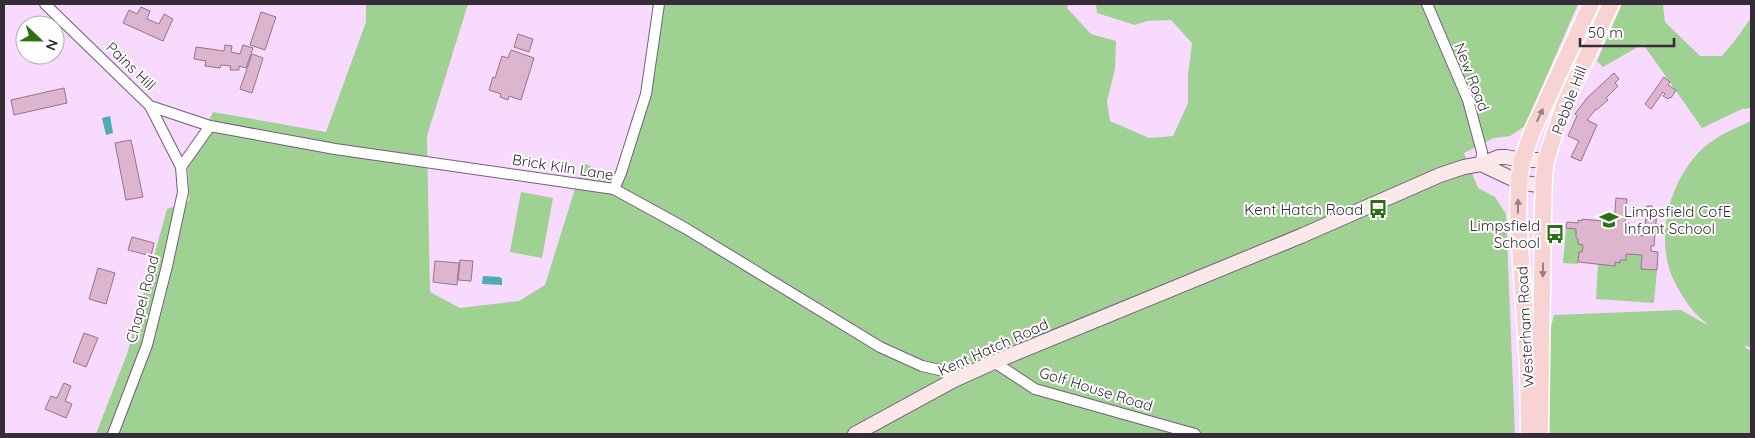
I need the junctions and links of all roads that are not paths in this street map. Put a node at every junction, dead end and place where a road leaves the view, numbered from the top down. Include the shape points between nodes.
1 (46, 4) edge
2 (659, 4) edge
3 (1427, 4) edge
4 (1591, 4) edge
5 (1611, 4) edge
6 (150, 106) junction
7 (210, 126) junction
8 (1522, 160) junction
9 (1482, 164) junction
10 (181, 167) junction
11 (1545, 172) junction
12 (1519, 182) junction
13 (614, 189) junction
14 (994, 362) junction
15 (954, 380) junction
16 (113, 434) edge
17 (855, 434) edge
18 (1195, 434) edge
19 (1530, 434) edge
20 (1540, 434) edge

1 - 6 street, Pains Hill
2 - 13 street via 646,94
3 - 9 street, New Road via 1468,100 1482,152
8 -> 4 main road, Pebble Hill
5 - 11 main road, Pebble Hill via 1566,101
6 - 7 street, Pains Hill
6 - 10 street
7 - 10 street
7 - 13 street, Brick Kiln Lane via 335,149
8 - 9 main road, Kent Hatch Road via 1506,156
8 - 11 main road, Kent Hatch Road
8 - 12 main road, Westerham Road
9 - 12 main road
9 - 14 main road, Kent Hatch Road via 1440,175 1301,236
10 - 16 street, Chapel Road via 183,192 156,310 147,345
11 - 12 main road
11 -> 20 main road, Westerham Road
19 -> 12 main road, Westerham Road
13 - 15 street, Brick Kiln Lane via 685,228 880,347 922,366 944,371
14 - 15 main road, Kent Hatch Road
14 - 18 street, Golf House Road via 1035,389
15 - 17 main road, Kent Hatch Road

